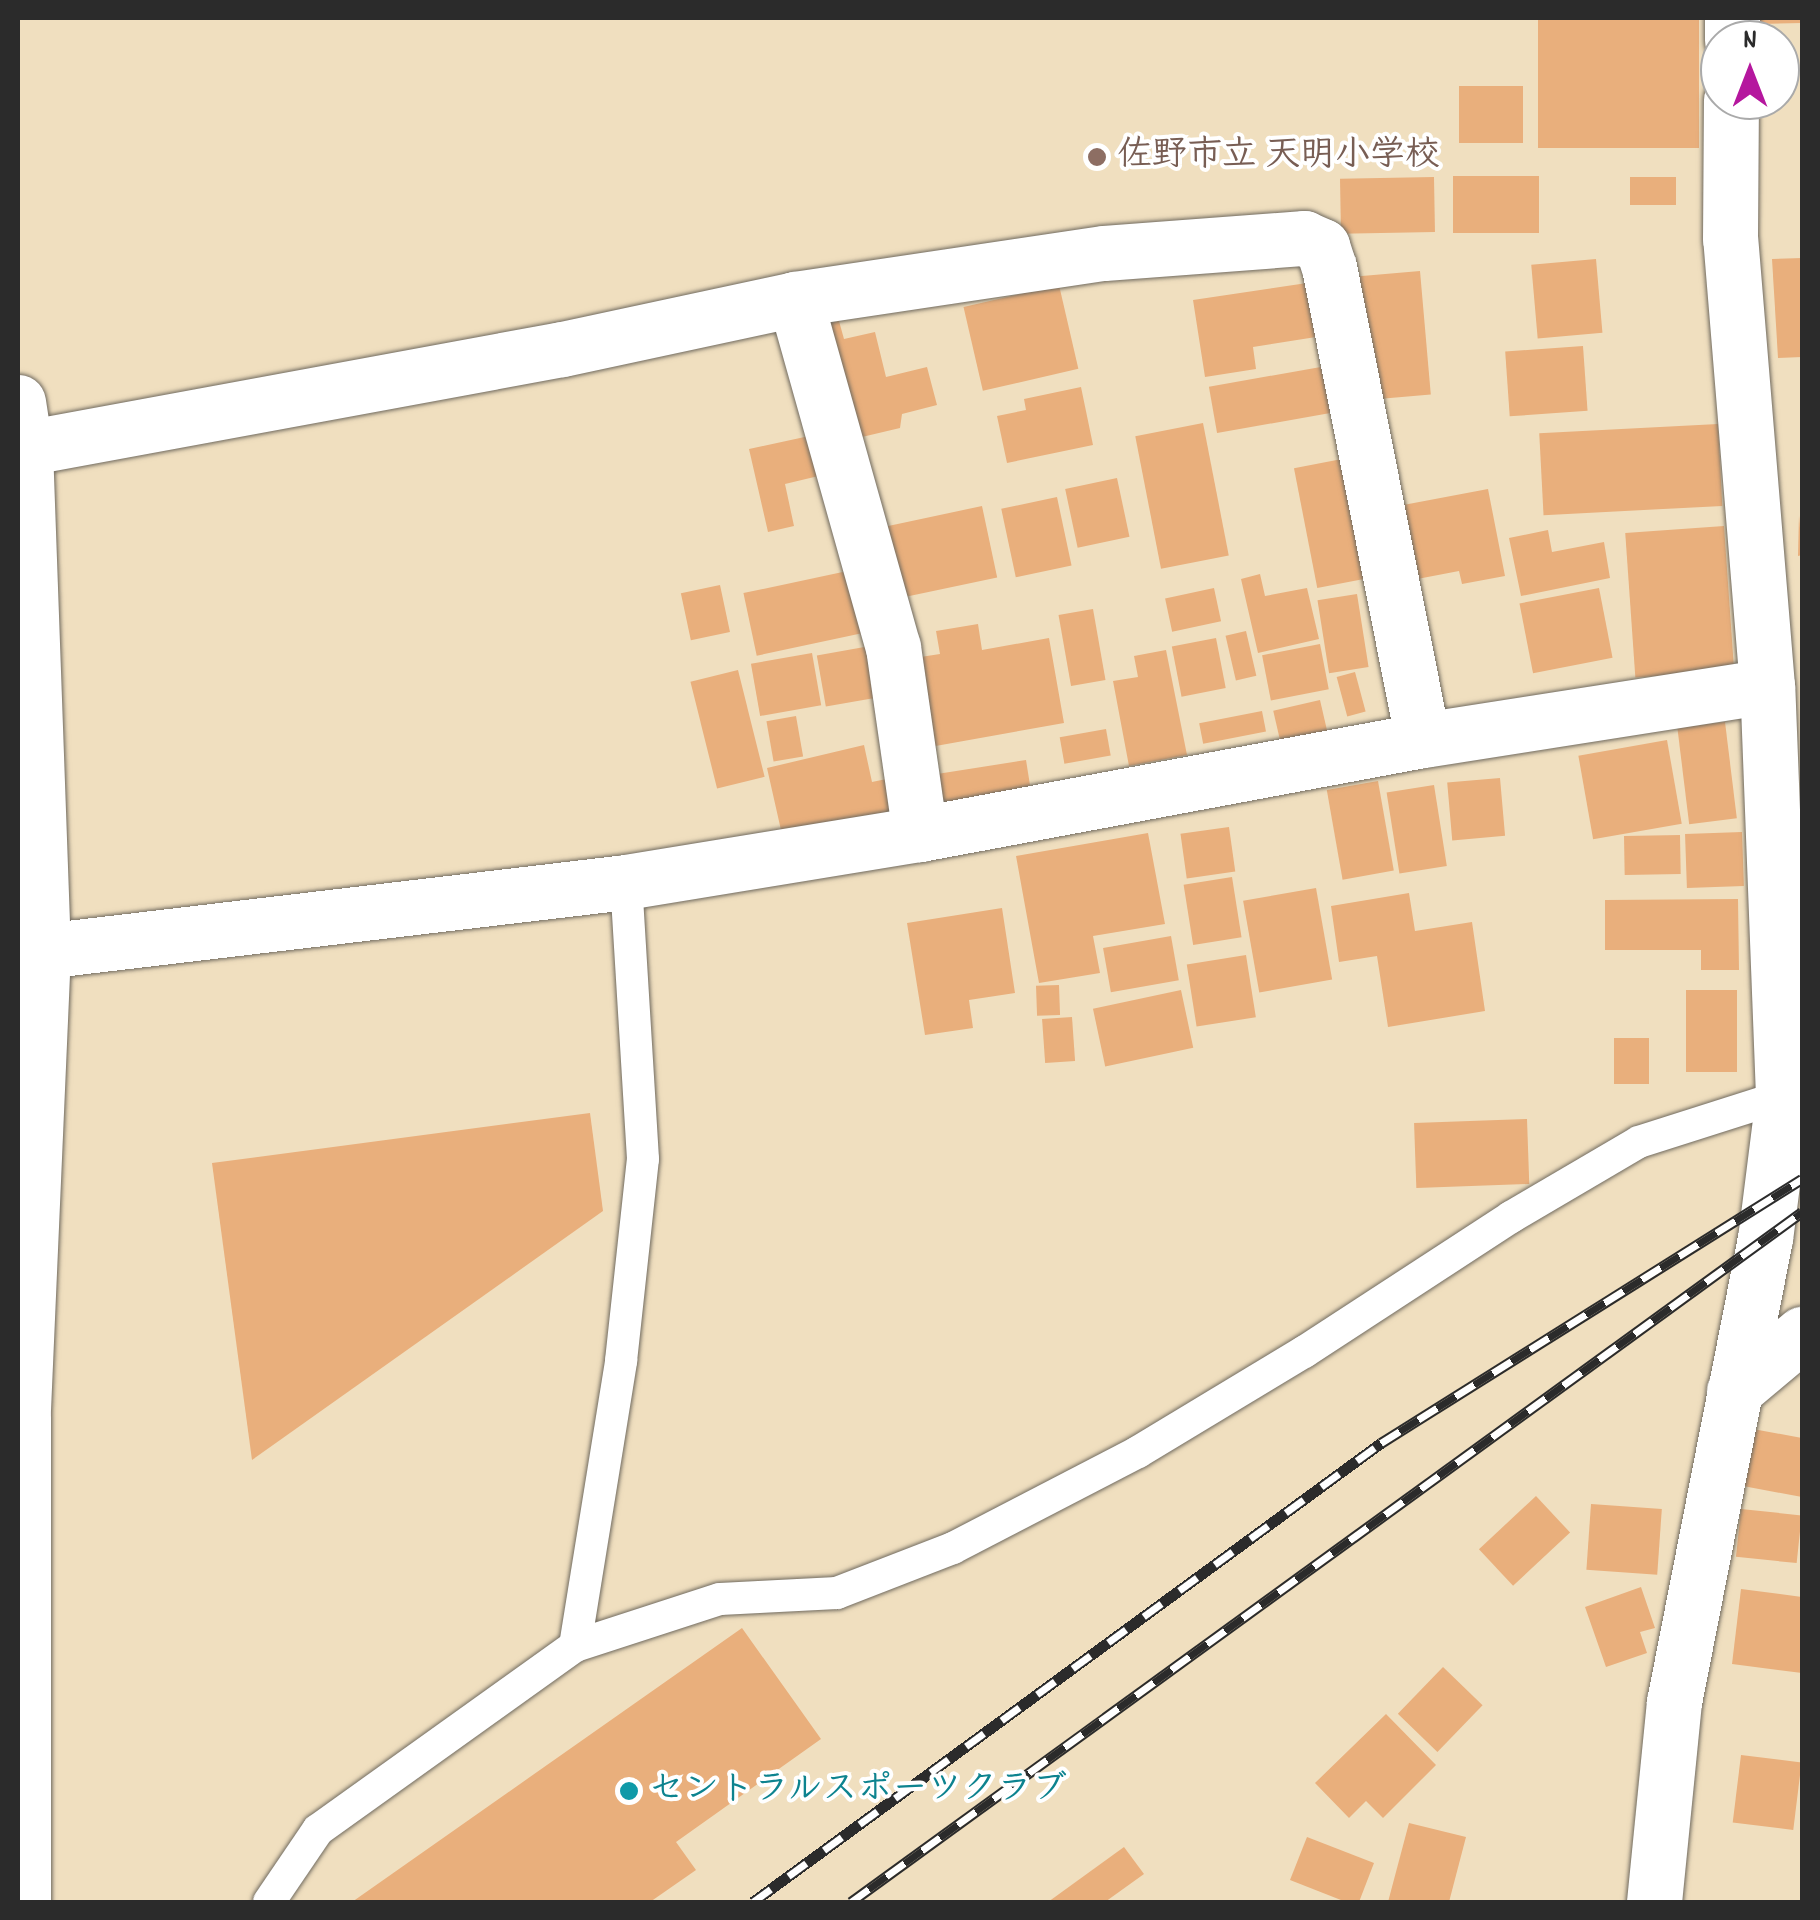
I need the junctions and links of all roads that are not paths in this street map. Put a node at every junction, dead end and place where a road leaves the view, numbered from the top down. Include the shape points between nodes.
1 (1731, 120) edge
2 (796, 299) junction
3 (22, 456) edge
4 (1782, 589) edge
5 (1767, 686) junction
6 (1423, 740) junction
7 (920, 834) junction
8 (626, 882) junction
9 (34, 974) edge
10 (1782, 1096) junction
11 (1802, 1334) edge
12 (1734, 1391) junction
13 (20, 1416) edge
14 (575, 1646) junction
15 (23, 1902) edge
16 (270, 1902) edge
17 (1654, 1902) edge

1 - 4 street via 1730,239
2 - 3 street
2 - 6 street via 1104,253 1304,238 1322,246
2 - 7 street via 893,647
3 - 9 street
4 - 5 street
5 - 6 street
5 - 10 street
6 - 7 street
7 - 8 street
8 - 9 street
8 - 14 lane via 643,1159 622,1362
9 - 13 street
10 - 12 street via 1765,1239
10 - 14 lane via 1639,1142 1138,1452 953,1548 837,1593 720,1598
11 - 12 street
12 - 17 street via 1674,1702
13 - 15 street
14 - 16 lane via 318,1830

